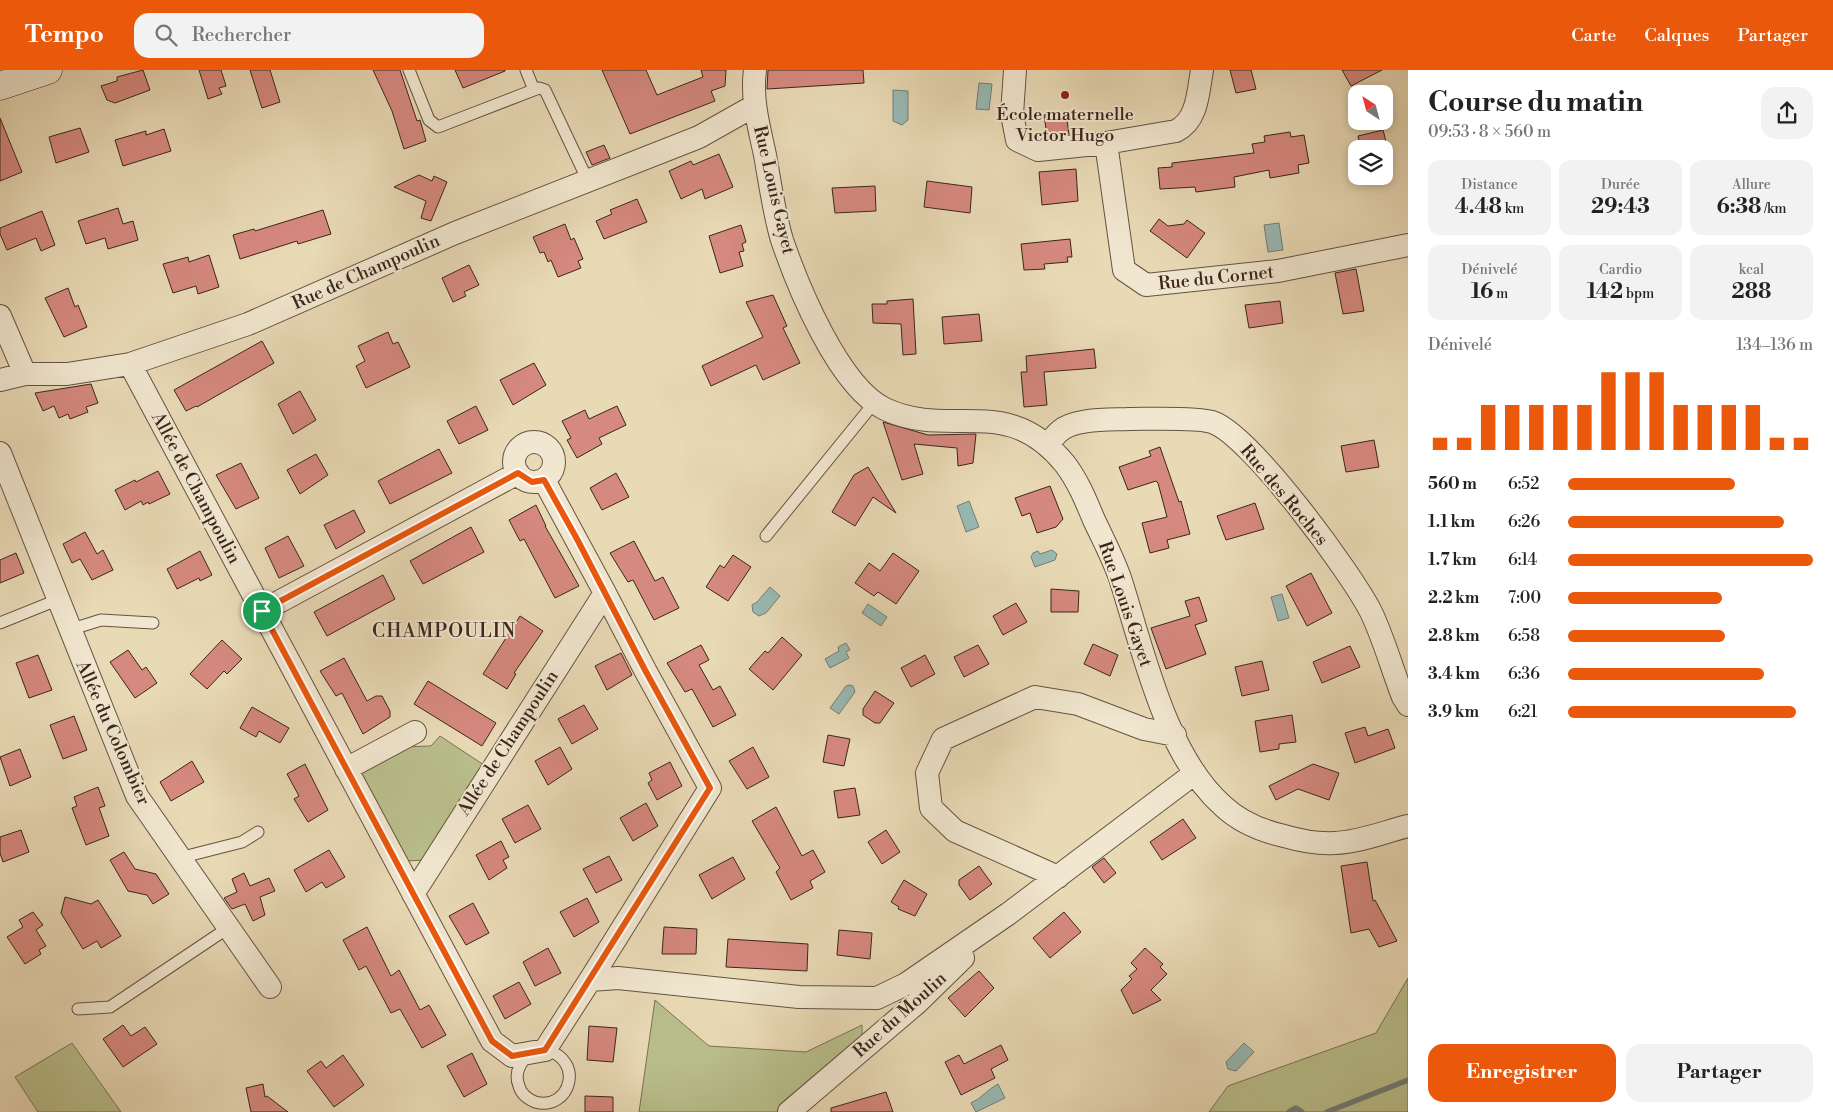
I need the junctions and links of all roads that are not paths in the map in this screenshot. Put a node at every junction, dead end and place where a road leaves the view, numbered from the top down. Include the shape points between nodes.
1 (48, 70) edge
2 (409, 70) edge
3 (526, 70) edge
4 (755, 70) edge
5 (1015, 70) edge
6 (1202, 70) edge
7 (10, 79) edge
8 (534, 90) junction
9 (754, 106) junction
10 (1106, 143) junction
11 (588, 181) junction
12 (1408, 244) edge
13 (0, 316) edge
14 (130, 364) junction
15 (25, 374) junction
16 (0, 380) edge
17 (874, 403) junction
18 (1047, 445) junction
19 (0, 453) edge
20 (518, 473) junction
21 (544, 480) junction
22 (766, 536) dead end
23 (605, 593) junction
24 (57, 600) junction
25 (262, 611) junction
26 (0, 622) edge
27 (153, 623) dead end
28 (69, 630) junction
29 (1408, 704) edge
30 (415, 732) dead end
31 (1175, 735) junction
32 (346, 769) junction
33 (1195, 773) junction
34 (1408, 826) edge
35 (258, 832) dead end
36 (179, 858) junction
37 (1058, 877) junction
38 (413, 894) junction
39 (1008, 914) junction
40 (228, 928) junction
41 (590, 980) junction
42 (270, 987) dead end
43 (78, 1009) dead end
44 (537, 1052) junction
45 (789, 1112) edge

1 - 7 main road
2 - 8 lane via 429,120 438,127
3 - 8 lane
4 - 9 street, Rue Louis Gayet
5 - 10 street via 1012,114 1017,140 1038,150
6 - 10 street via 1194,114 1186,126 1176,131
8 - 11 lane via 540,88 550,95
9 - 11 street, Rue de Champoulin via 699,137
9 - 17 street, Rue Louis Gayet via 782,237 792,266 847,376
10 - 12 street, Rue du Cornet via 1124,270 1146,285 1278,272
11 - 14 street, Rue de Champoulin via 455,233 248,324
13 - 15 street
14 - 15 street, Rue de Champoulin via 67,374
14 - 25 street, Allée de Champoulin
15 - 16 street
17 - 18 street, Rue Louis Gayet via 888,410 926,419 993,421 1012,425 1026,430
17 - 22 lane
18 - 29 street, Rue des Roches via 1061,430 1083,422 1115,419 1213,422 1236,438 1296,504 1357,586 1372,614 1402,697
18 - 31 street, Rue Louis Gayet via 1076,480 1108,550 1119,576 1145,666
19 - 24 street, Allée du Colombier
20 - 21 street via 532,482
20 - 21 street via 515,467 517,453 526,444 540,443 554,456 553,470
20 - 25 street
21 - 23 street
23 - 38 street, Allée de Champoulin
23 - 41 street via 710,788
24 - 26 lane
24 - 28 street, Allée du Colombier
25 - 32 street, Allée de Champoulin
27 - 28 lane via 102,620
28 - 36 street, Allée du Colombier via 137,796
30 - 32 street
31 - 33 street, Rue Louis Gayet
31 - 37 street via 1144,729 1078,704 1035,697 943,739 927,773 931,808 955,831
32 - 38 street, Allée de Champoulin
33 - 34 street, Rue Louis Gayet via 1223,807 1259,830 1302,841 1337,843
33 - 37 street, Rue du Moulin
35 - 36 lane via 242,842
36 - 40 street, Allée du Colombier
37 - 39 street, Rue du Moulin
38 - 44 street, Allée de Champoulin via 492,1041 512,1056
39 - 41 street, Rue du Moulin via 906,984 877,998 800,997 618,978
39 - 45 street, Rue du Moulin via 918,1002
40 - 42 street, Allée du Colombier
40 - 43 lane via 110,1007
41 - 44 street
44 - 44 lane via 518,1069 519,1086 530,1099 546,1103 562,1096 570,1080 570,1072 561,1057

